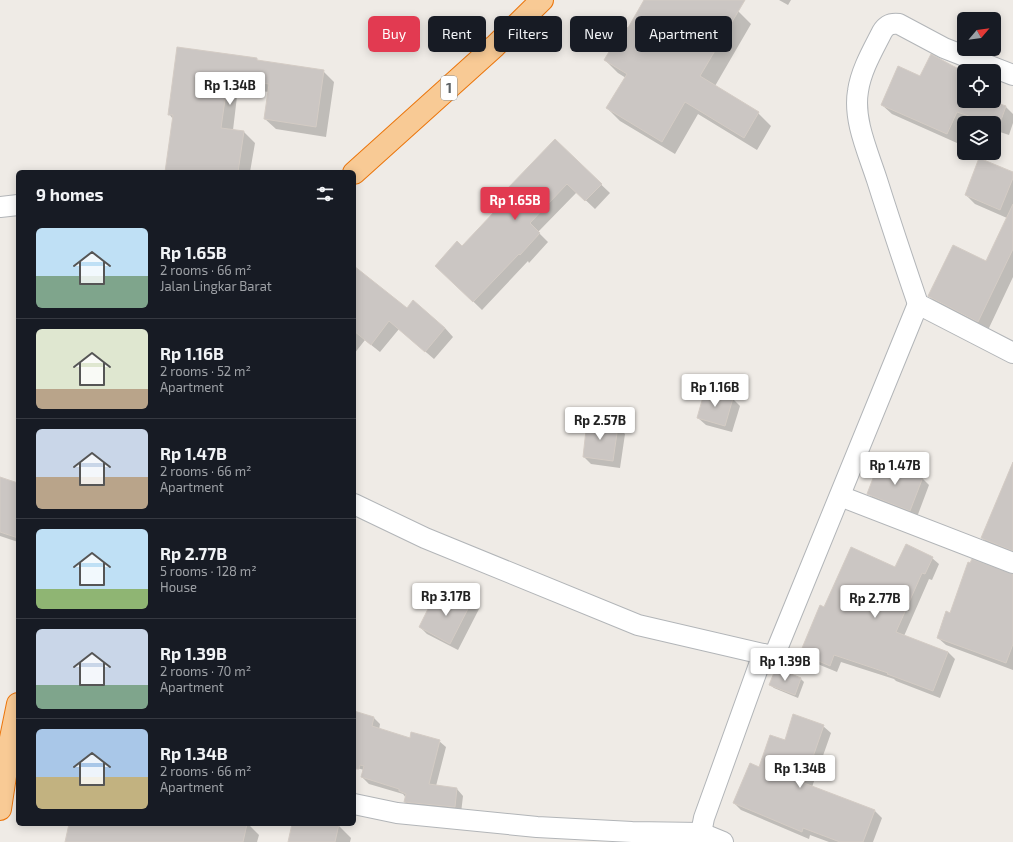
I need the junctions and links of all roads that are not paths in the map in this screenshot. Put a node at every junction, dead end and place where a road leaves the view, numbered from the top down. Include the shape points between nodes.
1 (542, 0) edge
2 (1013, 75) edge
3 (356, 171) edge
4 (16, 205) edge
5 (0, 207) edge
6 (918, 304) junction
7 (1013, 353) edge
8 (840, 496) junction
9 (356, 505) edge
10 (1013, 563) edge
11 (763, 654) junction
12 (16, 713) edge
13 (9, 743) edge
14 (356, 804) edge
15 (0, 809) edge
16 (701, 833) junction
17 (723, 842) edge

1 - 3 highway, 1 via 495,46
2 - 6 street via 944,48 898,24 893,24 884,27 862,77 858,91 862,131
4 - 5 street
6 - 7 street
6 - 8 street
8 - 10 street
8 - 11 street via 777,649 775,653
9 - 11 street via 425,538 638,625
11 - 16 street via 704,818
12 - 13 highway
13 - 15 highway
14 - 16 street via 397,813 537,827
16 - 17 street

